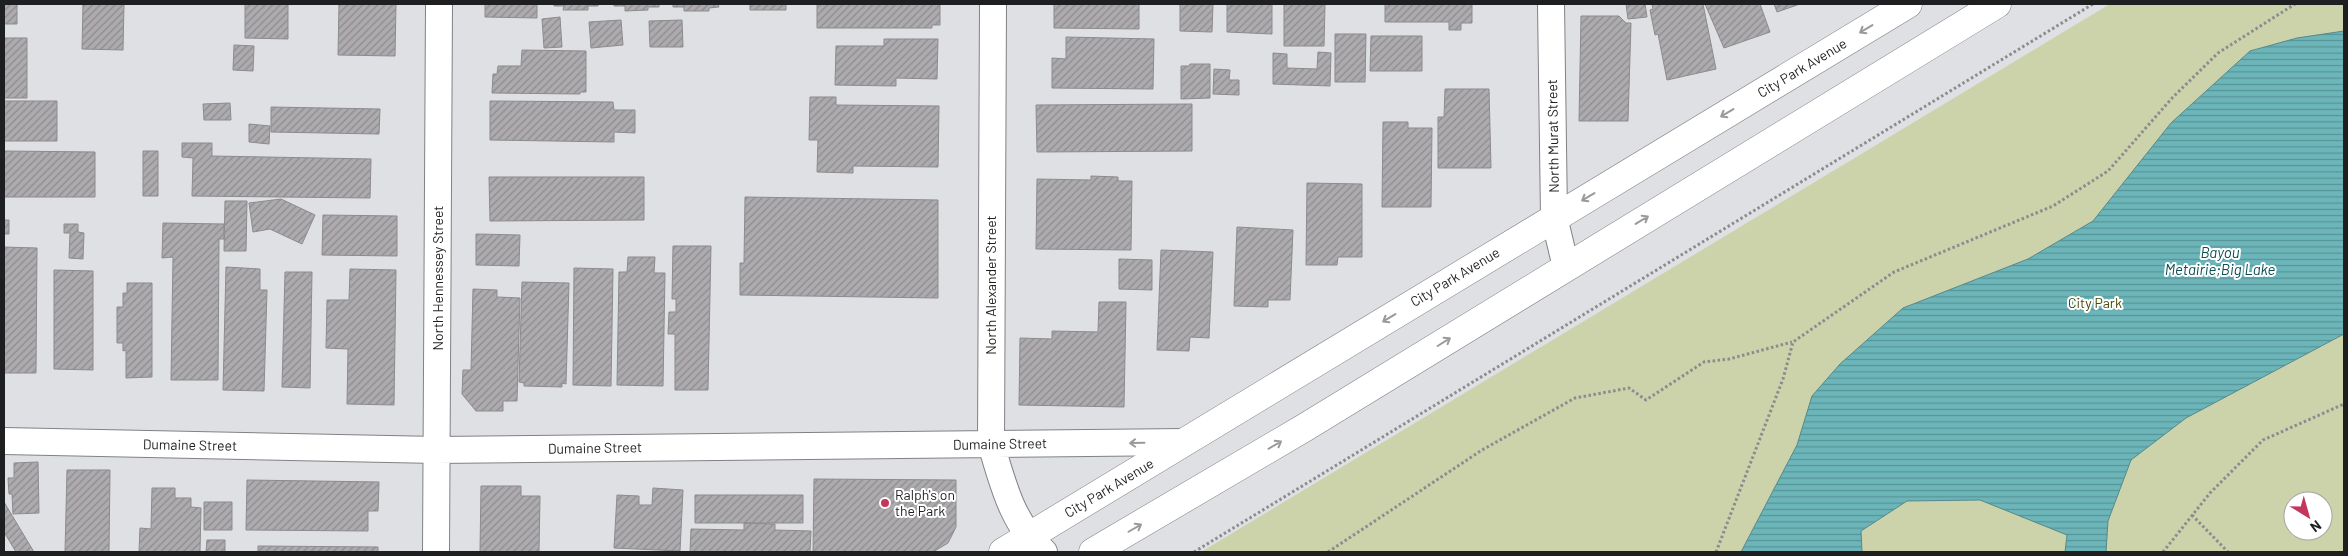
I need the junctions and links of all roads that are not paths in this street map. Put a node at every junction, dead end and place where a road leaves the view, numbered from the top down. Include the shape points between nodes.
1 (439, 4) edge
2 (993, 4) edge
3 (1552, 4) edge
4 (1908, 4) edge
5 (1997, 4) edge
6 (1554, 217) junction
7 (1566, 267) junction
8 (4, 441) edge
9 (1186, 442) junction
10 (991, 444) junction
11 (437, 450) junction
12 (1036, 545) edge
13 (436, 552) edge
14 (1003, 552) edge
15 (1093, 552) edge

1 - 11 street, North Hennessey Street
2 - 10 street, North Alexander Street
3 - 6 street, North Murat Street
4 -> 6 main road, City Park Avenue
7 -> 5 main road
6 - 7 street, North Murat Street
6 -> 9 main road, City Park Avenue
15 -> 7 main road via 1304,428
8 - 11 street, Dumaine Street
9 -> 10 street, Dumaine Street
9 - 12 main road, City Park Avenue
10 - 11 street, Dumaine Street
10 - 12 street, North Alexander Street via 1006,495
11 - 13 street, North Hennessey Street
12 - 14 main road, City Park Avenue

